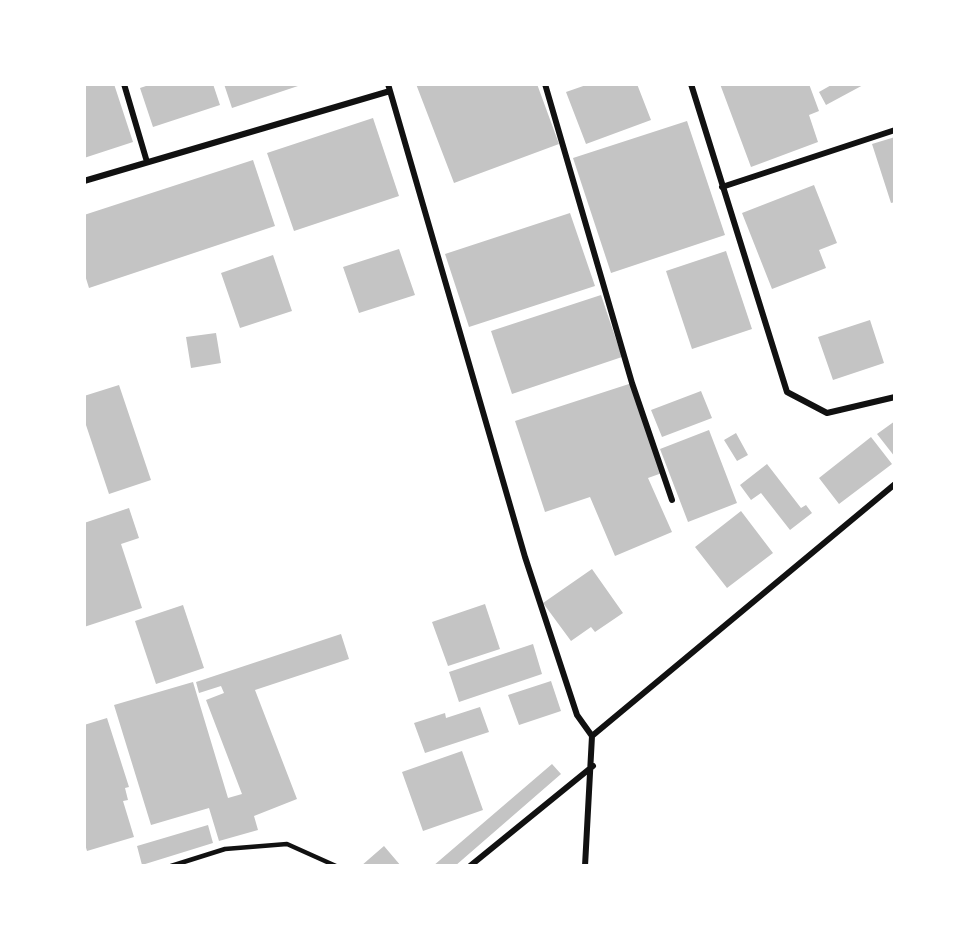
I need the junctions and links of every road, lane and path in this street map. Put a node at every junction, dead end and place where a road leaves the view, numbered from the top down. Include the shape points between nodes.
1 (124, 84) edge
2 (545, 84) edge
3 (691, 84) edge
4 (389, 87) edge
5 (895, 130) edge
6 (147, 162) junction
7 (84, 181) edge
8 (722, 187) junction
9 (895, 397) edge
10 (895, 484) edge
11 (672, 500) dead end
12 (592, 735) junction
13 (593, 766) junction
14 (171, 866) edge
15 (336, 866) edge
16 (470, 866) edge
17 (585, 866) edge

1 - 6 street
2 - 11 street via 632,383
3 - 8 street
4 - 6 street
4 - 12 street via 525,557 578,715
5 - 8 street
6 - 7 street
8 - 9 street via 787,392 827,413
10 - 12 street
12 - 13 street
13 - 16 street
13 - 17 street
14 - 15 lane via 225,849 287,844

